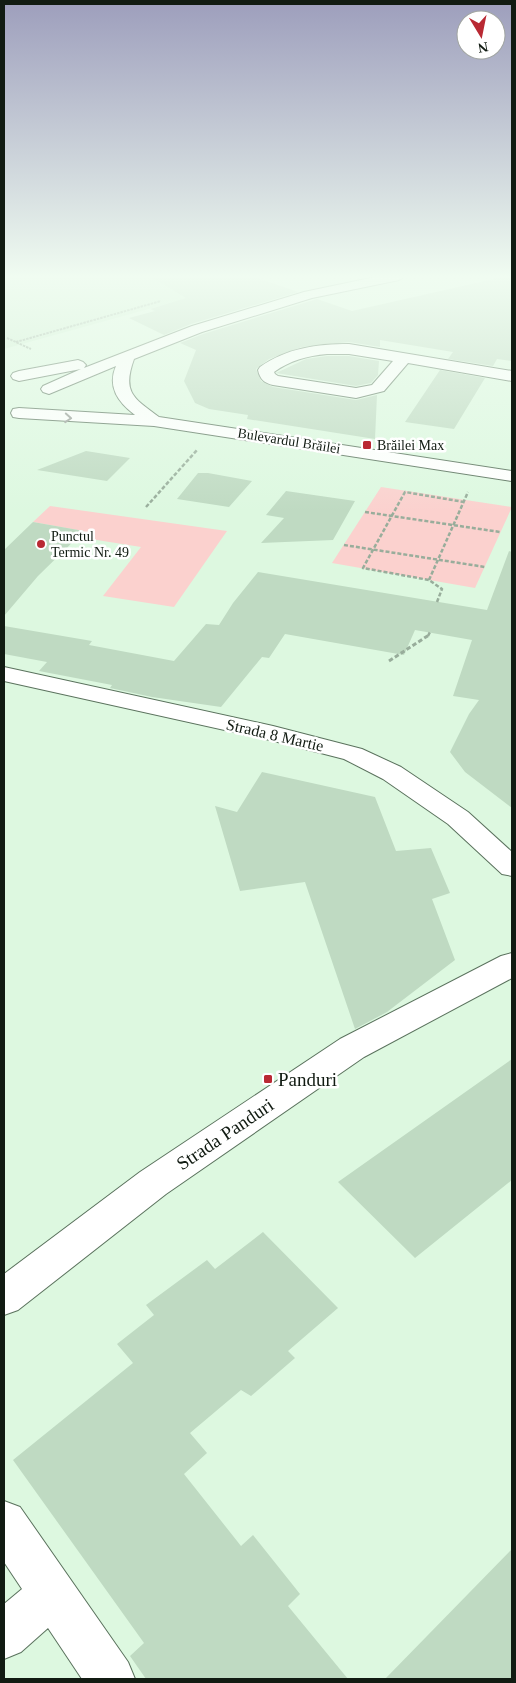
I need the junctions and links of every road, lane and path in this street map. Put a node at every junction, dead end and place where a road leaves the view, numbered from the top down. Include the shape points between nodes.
1 (135, 355) edge
2 (297, 355) edge
3 (379, 355) edge
4 (127, 358) junction
5 (403, 359) junction
6 (12, 375) edge
7 (512, 376) edge
8 (50, 391) junction
9 (11, 414) edge
10 (154, 421) junction
11 (198, 449) dead end
12 (478, 471) junction
13 (512, 476) edge
14 (464, 502) junction
15 (146, 507) dead end
16 (365, 512) dead end
17 (392, 516) junction
18 (454, 525) junction
19 (500, 532) dead end
20 (344, 545) dead end
21 (374, 549) junction
22 (438, 559) junction
23 (485, 567) dead end
24 (429, 580) junction
25 (437, 602) dead end
26 (430, 632) dead end
27 (389, 661) dead end
28 (4, 674) edge
29 (512, 867) edge
30 (512, 964) edge
31 (4, 1297) edge
32 (4, 1523) edge
33 (52, 1594) junction
34 (4, 1635) edge
35 (111, 1679) edge

1 - 4 main road
2 - 5 main road via 273,365 266,370 267,376 273,380 356,393 378,388
3 - 5 main road
4 - 6 main road
4 - 8 main road via 72,378
4 - 10 main road via 119,378 124,395
5 - 7 main road
6 - 8 main road, Bulevardul Brăilei via 35,379
8 - 9 main road via 49,398 41,404
8 - 10 main road, Bulevardul Brăilei
9 -> 10 main road, Bulevardul Brăilei
10 - 12 main road, Bulevardul Brăilei
11 - 15 path
12 - 13 main road, Bulevardul Brăilei
12 - 14 path
14 - 17 path via 405,492
14 - 18 path
16 - 17 path
17 - 18 path
17 - 21 path
18 - 19 path
18 - 22 path
20 - 21 path
21 - 22 path
21 - 24 path via 363,568
22 - 23 path
22 - 24 path
24 - 25 path via 442,589
26 - 27 path via 428,637
28 - 29 main road, Strada 8 Martie via 353,754 392,773 458,818
30 - 31 main road, Strada Panduri via 352,1048 153,1183
32 - 33 main road
33 - 34 main road
33 - 35 main road

